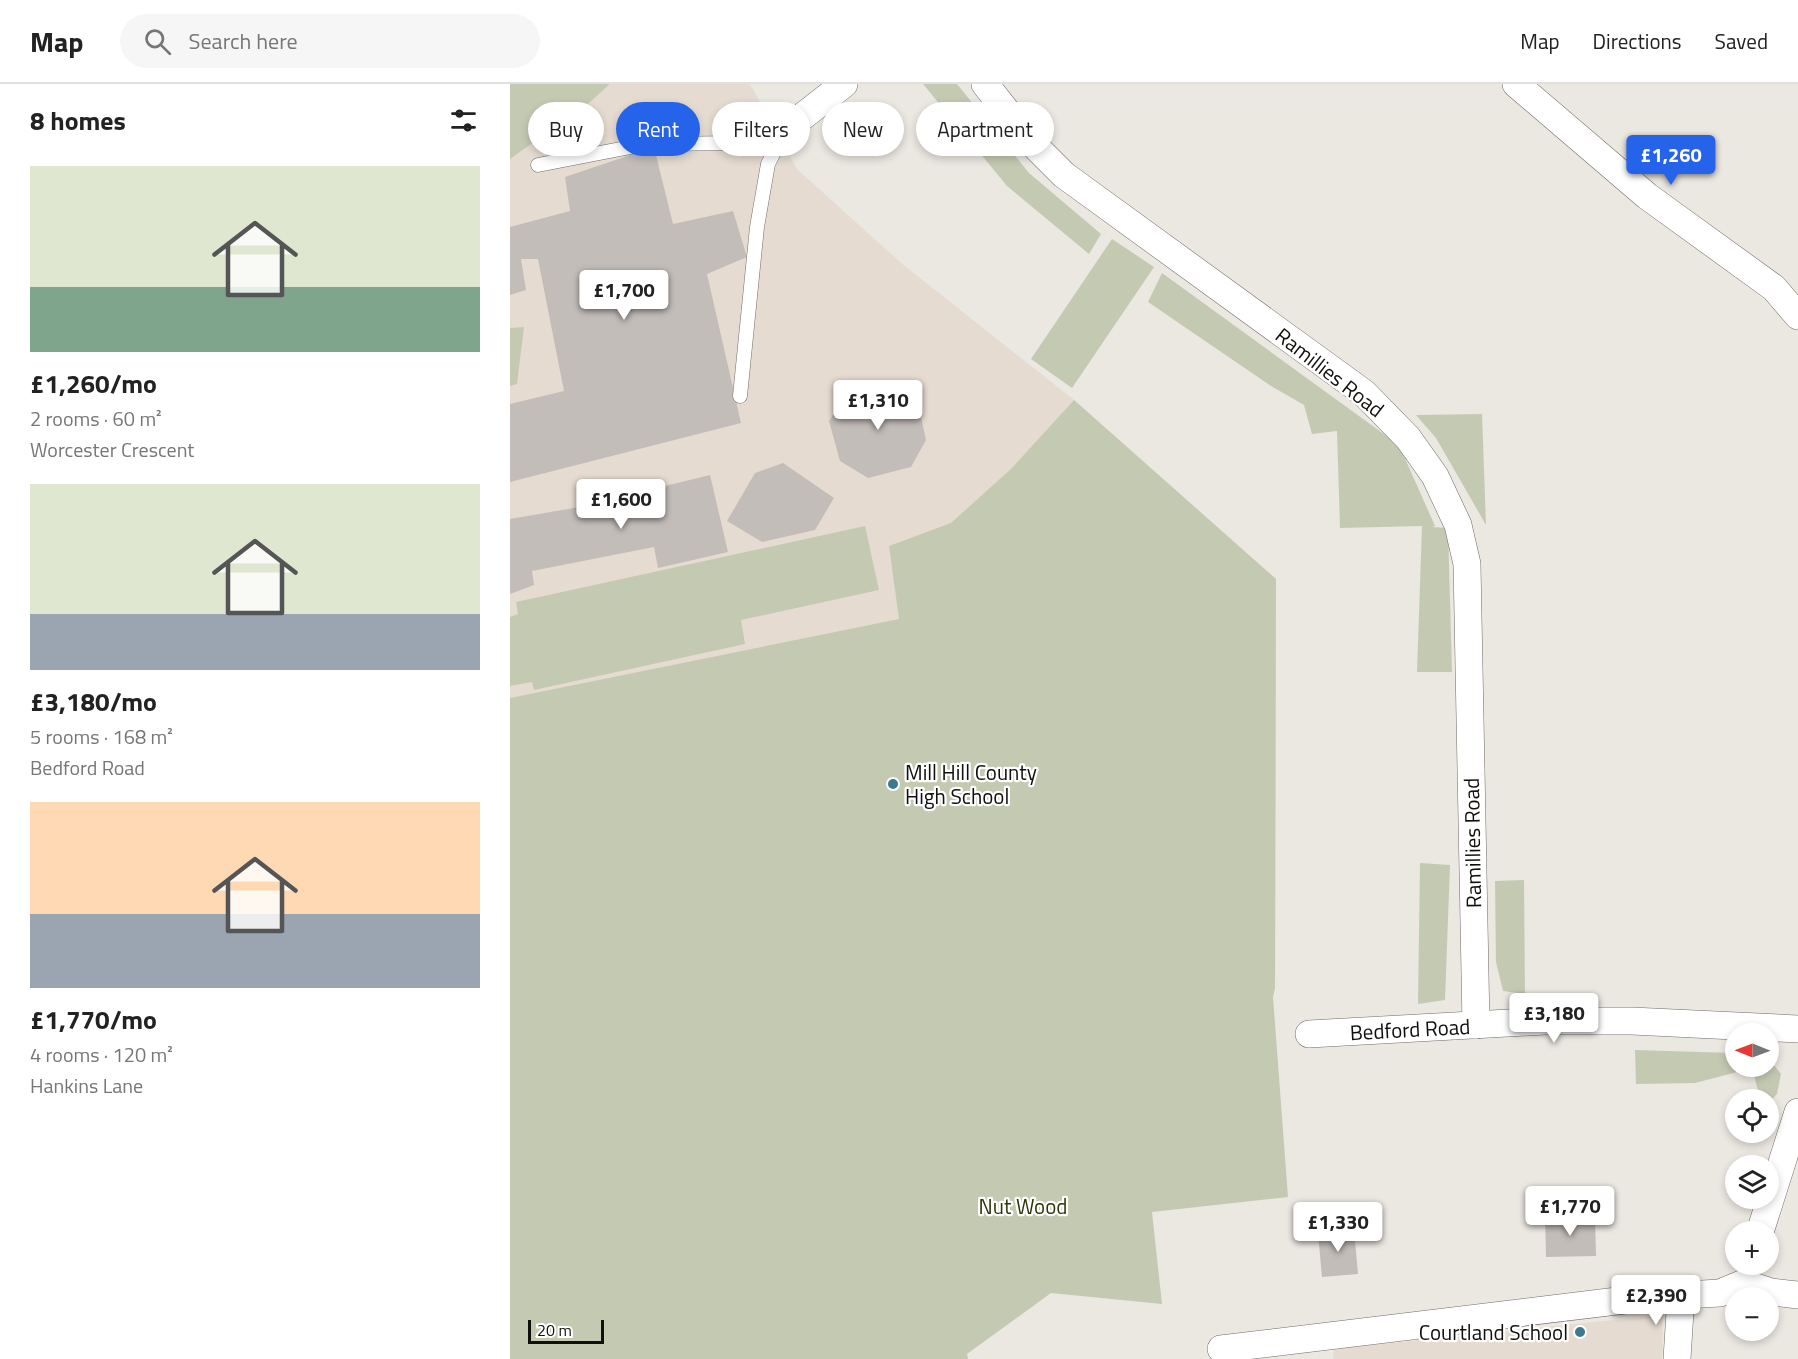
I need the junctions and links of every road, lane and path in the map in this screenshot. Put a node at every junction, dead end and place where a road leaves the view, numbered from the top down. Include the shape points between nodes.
1 (844, 84) edge
2 (985, 84) edge
3 (1516, 84) edge
4 (810, 111) edge
5 (712, 143) edge
6 (771, 156) edge
7 (538, 165) dead end
8 (1798, 316) edge
9 (740, 396) dead end
10 (1476, 1025) junction
11 (1798, 1029) edge
12 (1309, 1034) dead end
13 (1798, 1112) edge
14 (1764, 1221) edge
15 (1747, 1275) edge
16 (1749, 1275) edge
17 (1798, 1295) edge
18 (1681, 1296) junction
19 (1221, 1354) edge
20 (1677, 1359) edge

1 - 4 street
2 - 10 street, Ramillies Road via 1031,142 1064,175 1364,393 1408,438 1436,476 1458,525 1467,564
3 - 8 street via 1647,196 1774,288
5 - 7 lane via 646,144
6 - 9 lane via 757,227
10 - 11 street, Bedford Road via 1632,1020
10 - 12 street, Bedford Road
13 - 14 street
15 - 18 street via 1720,1293
16 - 17 street via 1771,1292
18 - 19 street
18 - 20 street

